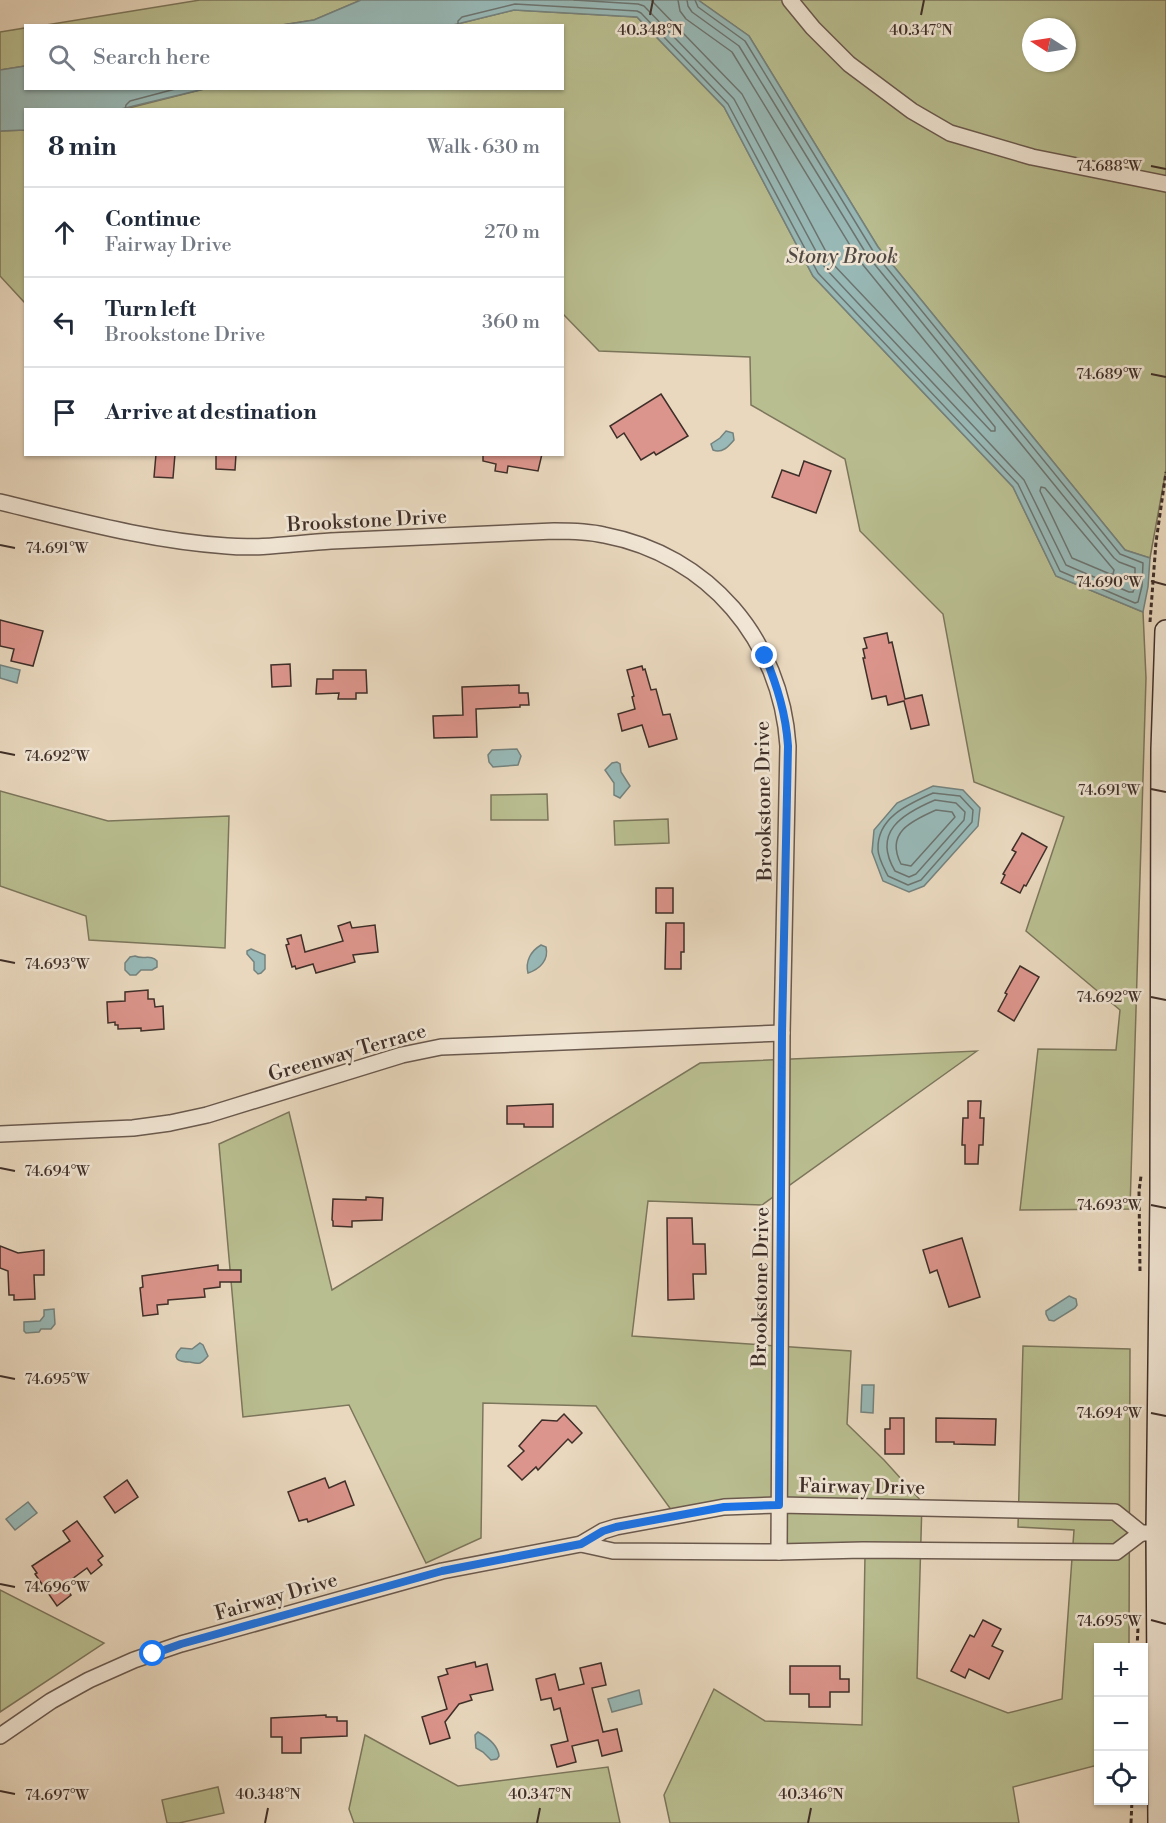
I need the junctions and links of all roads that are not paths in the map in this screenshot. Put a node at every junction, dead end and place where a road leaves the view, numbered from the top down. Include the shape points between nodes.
1 (790, 0) edge
2 (1166, 184) edge
3 (0, 502) edge
4 (1160, 632) edge
5 (782, 1033) junction
6 (0, 1134) edge
7 (779, 1505) junction
8 (1149, 1533) junction
9 (581, 1544) junction
10 (778, 1552) junction
11 (1162, 1634) edge
12 (0, 1736) edge
13 (1159, 1823) edge

1 - 2 street via 849,64 912,111 950,133 1032,157
3 - 5 street, Brookstone Drive via 138,535 230,546 576,531 633,542 686,567 711,586 750,629 770,667 785,719 788,746
4 - 8 street via 1161,1183
5 - 6 street, Greenway Terrace via 441,1047 402,1054 170,1123
5 - 7 street, Brookstone Drive
7 - 8 street, Fairway Drive via 1115,1512
7 - 9 street, Fairway Drive via 690,1512 603,1531
7 - 10 street, Brookstone Drive
8 - 10 street, Fairway Drive via 1116,1552
8 - 11 street
9 - 10 street, Fairway Drive via 613,1551
9 - 12 street, Fairway Drive via 442,1571 181,1644 89,1680
11 - 13 street

